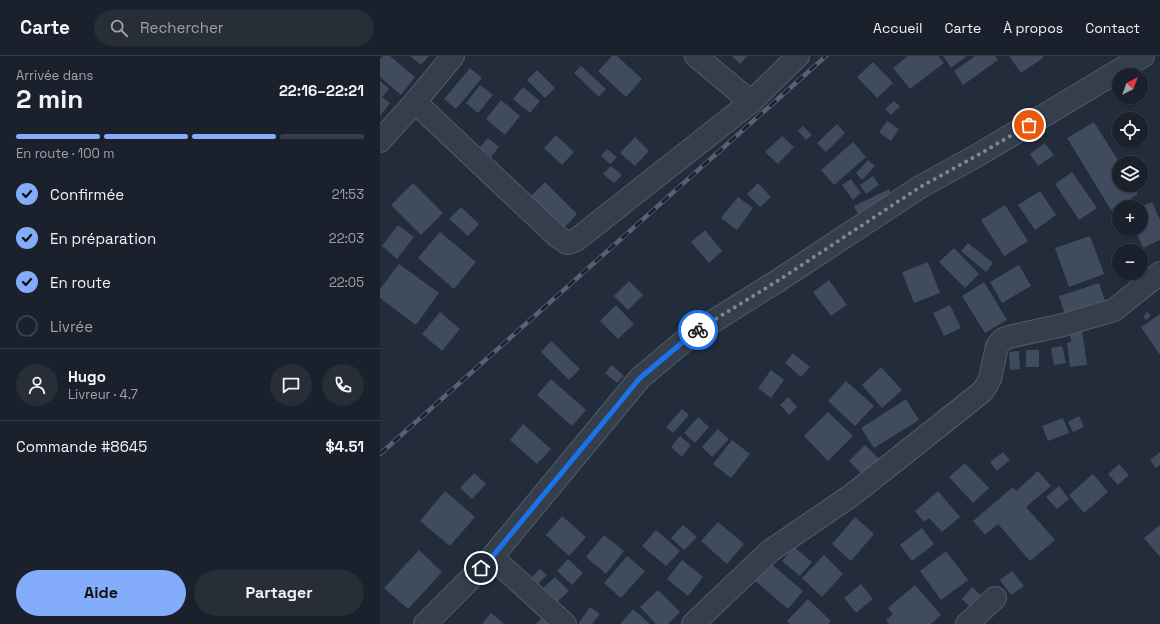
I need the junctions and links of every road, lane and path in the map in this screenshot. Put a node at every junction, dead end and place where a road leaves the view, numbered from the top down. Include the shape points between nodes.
1 (453, 56) edge
2 (696, 56) edge
3 (798, 56) edge
4 (1143, 56) edge
5 (415, 102) junction
6 (751, 102) junction
7 (380, 141) edge
8 (1160, 273) edge
9 (492, 557) junction
10 (995, 598) dead end
11 (425, 624) edge
12 (565, 624) edge
13 (693, 624) edge
14 (967, 624) edge

1 - 5 street
2 - 6 street
3 - 6 street
4 - 9 street via 920,187 690,336 640,378
5 - 6 street via 556,236 567,243 576,240
5 - 7 street
8 - 13 street via 1114,310 1003,339 997,346 990,379 983,391 852,495 770,552
9 - 11 street
9 - 12 street
10 - 14 street

